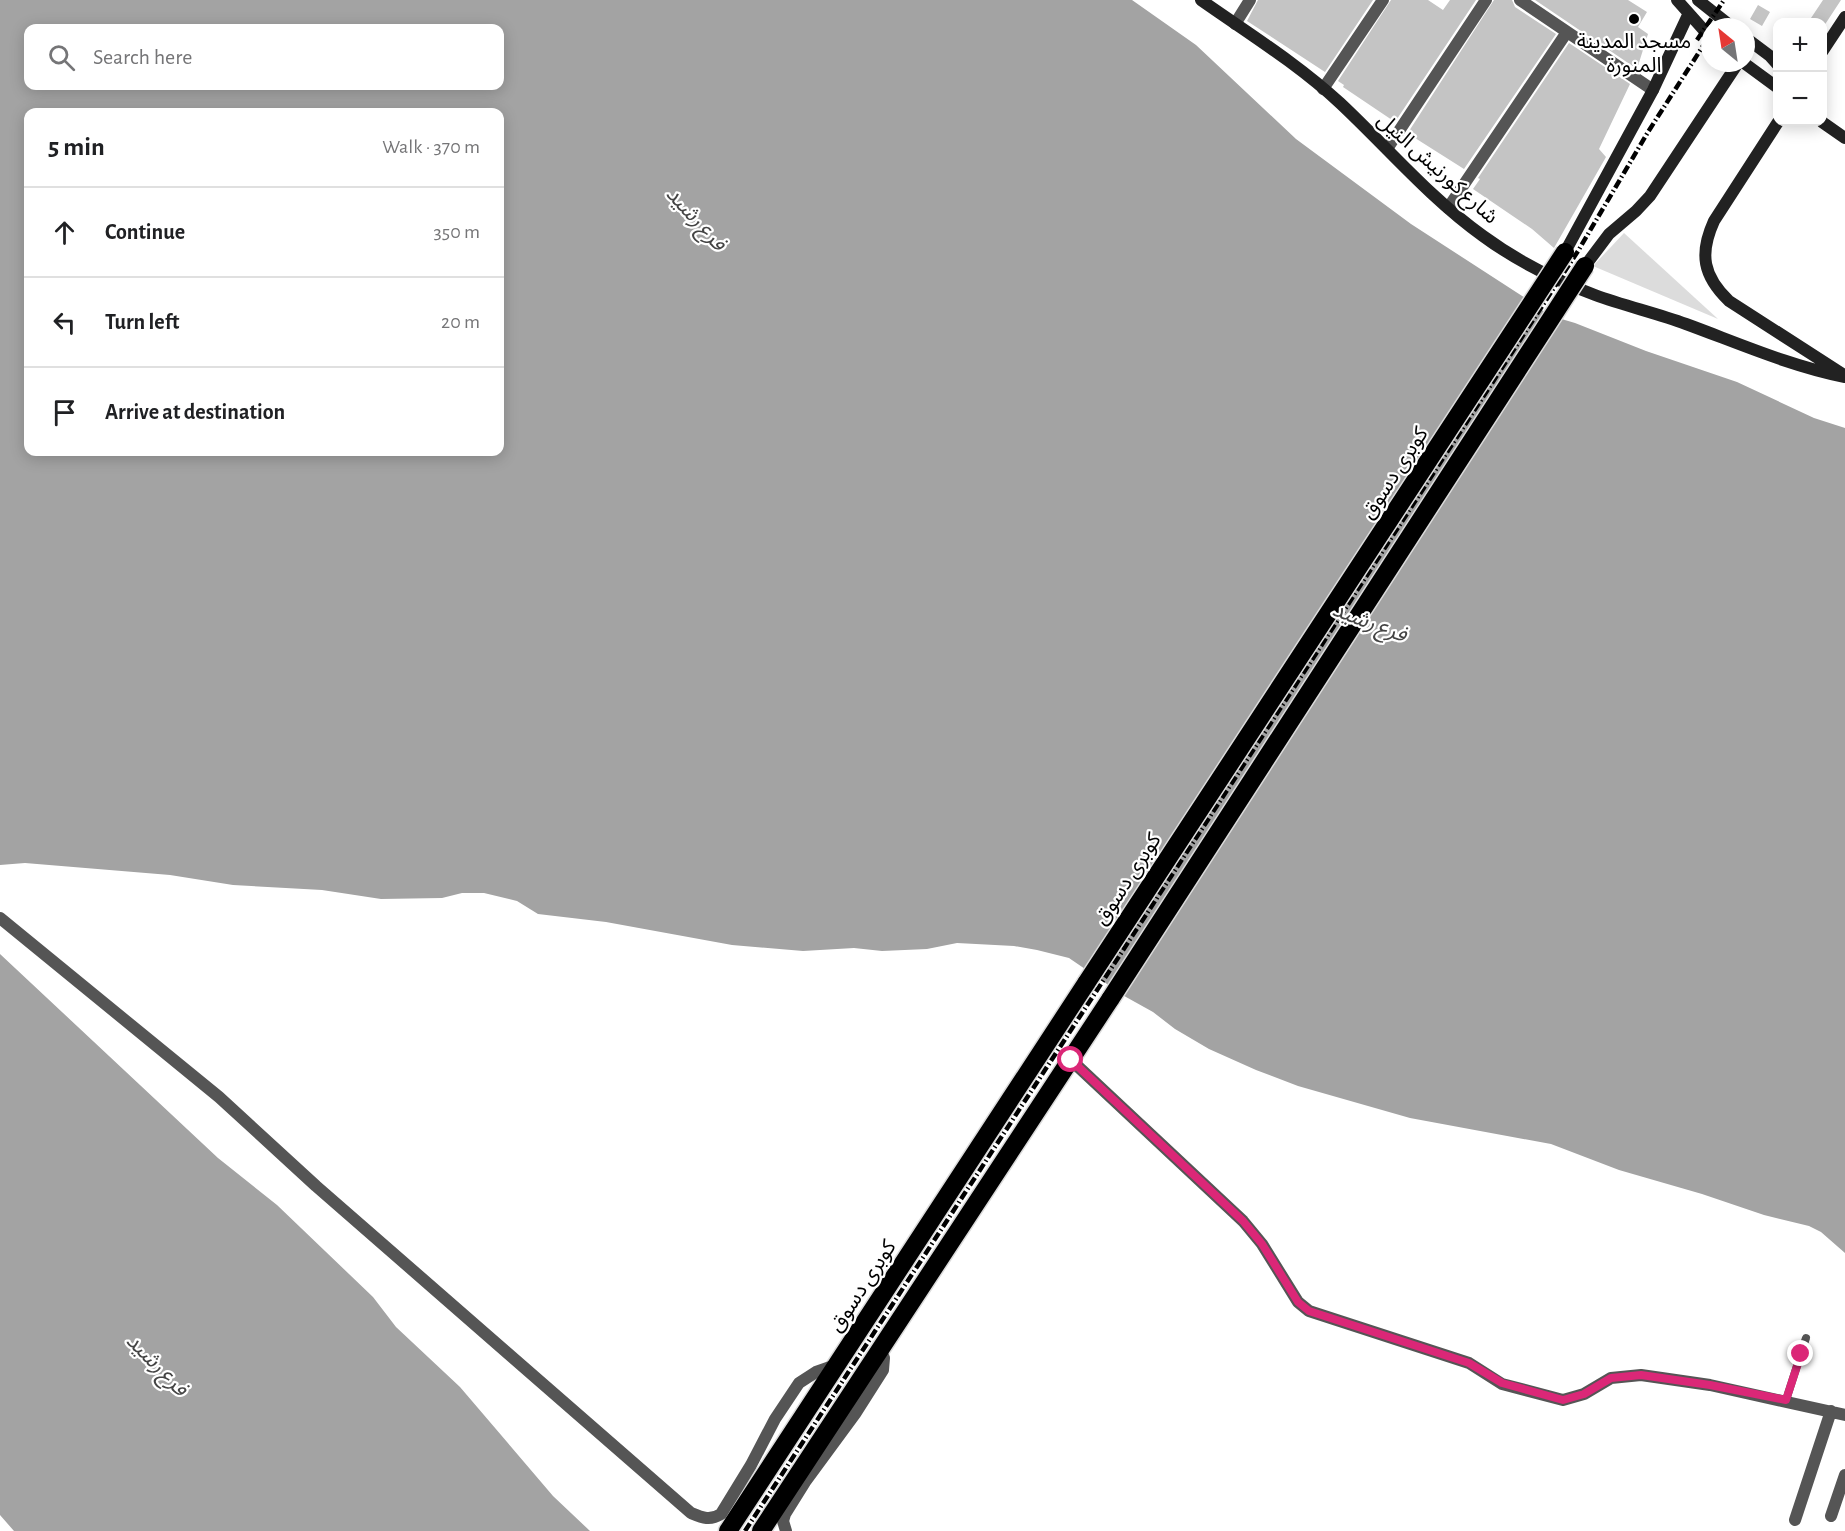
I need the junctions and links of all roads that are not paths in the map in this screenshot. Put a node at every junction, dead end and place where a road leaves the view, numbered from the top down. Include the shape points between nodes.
1 (1201, 0) edge
2 (1250, 0) edge
3 (1383, 0) edge
4 (1485, 0) edge
5 (1520, 0) edge
6 (1677, 0) edge
7 (1698, 0) edge
8 (1688, 15) junction
9 (1845, 17) edge
10 (1721, 18) edge
11 (1235, 24) junction
12 (1701, 28) edge
13 (1567, 32) junction
14 (1827, 44) edge
15 (1755, 45) edge
16 (1773, 59) edge
17 (1755, 71) edge
18 (1732, 72) edge
19 (1773, 84) edge
20 (1323, 89) junction
21 (1653, 90) junction
22 (1827, 125) edge
23 (1775, 126) edge
24 (1845, 138) edge
25 (1387, 149) junction
26 (1448, 208) junction
27 (1565, 252) joint
28 (1586, 266) joint
29 (1845, 376) edge
30 (0, 918) edge
31 (1071, 1060) junction
32 (1806, 1338) dead end
33 (880, 1350) junction
34 (837, 1365) junction
35 (1786, 1400) junction
36 (1831, 1411) junction
37 (1845, 1415) edge
38 (1845, 1474) edge
39 (1831, 1516) dead end
40 (1795, 1520) dead end
41 (728, 1531) edge
42 (761, 1531) edge
43 (786, 1531) edge

1 - 11 main road, شارع كورنيش النيل
2 - 11 street
3 - 20 street
4 - 25 street
5 - 13 street
6 - 8 main road
7 - 10 main road
8 - 12 main road
8 - 21 main road
9 - 14 main road
11 - 20 main road, شارع كورنيش النيل
13 - 21 street
13 - 26 street
15 - 16 main road
17 - 19 main road
18 - 28 main road via 1650,196 1609,234
20 - 25 main road, شارع كورنيش النيل
21 - 27 main road
22 - 24 main road
23 - 29 main road via 1714,221 1704,255 1708,273 1729,301
25 - 26 main road, شارع كورنيش النيل
26 - 29 main road, شارع كورنيش النيل via 1518,259 1597,296 1791,363
27 - 34 highway, كوبرى دسوق, bridge
28 - 31 highway, bridge
30 - 34 street via 219,1097 691,1513 706,1519 721,1514 799,1383
31 - 33 highway
31 - 35 street via 1243,1221 1298,1302 1309,1311 1469,1363 1502,1383 1563,1400 1584,1394 1611,1378 1641,1375
32 - 35 lane
33 - 42 highway
33 - 43 street via 883,1370 785,1514
34 - 41 highway, كوبرى دسوق
35 - 36 street
36 - 37 street
36 - 40 street
38 - 39 street

